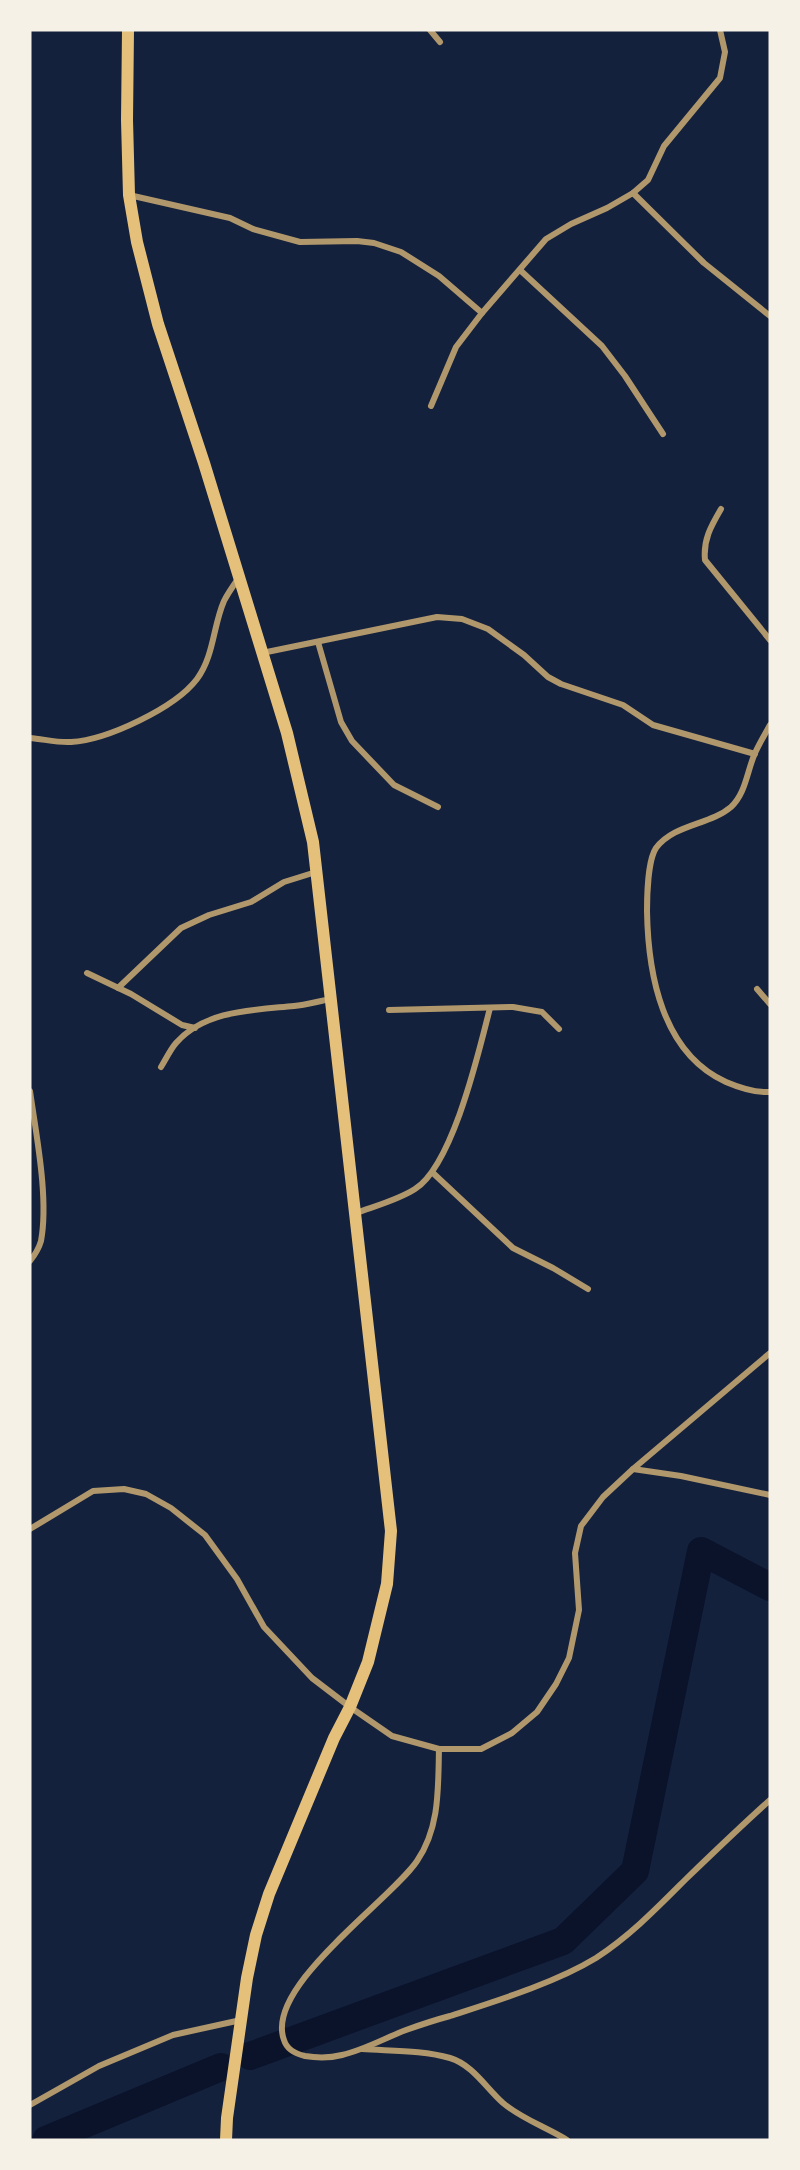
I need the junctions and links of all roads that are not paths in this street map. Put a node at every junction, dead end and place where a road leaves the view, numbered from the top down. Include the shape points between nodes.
1 (128, 30) edge
2 (430, 30) edge
3 (720, 30) edge
4 (440, 42) dead end
5 (633, 194) junction
6 (129, 195) junction
7 (520, 270) junction
8 (482, 313) junction
9 (770, 316) edge
10 (431, 406) dead end
11 (663, 434) dead end
12 (722, 509) dead end
13 (239, 577) junction
14 (770, 640) edge
15 (318, 642) junction
16 (262, 653) junction
17 (769, 730) edge
18 (30, 738) edge
19 (754, 754) junction
20 (438, 807) dead end
21 (316, 872) junction
22 (87, 973) dead end
23 (118, 988) junction
24 (757, 989) dead end
25 (331, 999) junction
26 (770, 1004) edge
27 (490, 1008) junction
28 (389, 1010) dead end
29 (195, 1028) junction
30 (559, 1029) dead end
31 (161, 1067) dead end
32 (30, 1091) edge
33 (770, 1092) edge
34 (432, 1173) junction
35 (355, 1214) junction
36 (30, 1261) edge
37 (588, 1289) dead end
38 (770, 1353) edge
39 (633, 1469) junction
40 (770, 1495) edge
41 (30, 1529) edge
42 (350, 1707) junction
43 (439, 1749) junction
44 (770, 1800) edge
45 (242, 2020) junction
46 (359, 2049) junction
47 (30, 2105) edge
48 (226, 2140) edge
49 (567, 2140) edge

1 - 6 main road
2 - 4 street
3 - 5 street via 725,52 720,78 664,146 648,180
5 - 7 street via 546,239
5 - 9 street via 704,262
6 - 8 street via 230,218 300,242 357,241 401,252 439,276
6 - 13 main road via 158,324
7 - 8 street
7 - 11 street via 602,346
8 - 10 street via 456,347
12 - 14 street via 703,547 705,560
13 - 16 main road
13 - 18 street via 224,602 213,646 197,679 175,700 100,738 70,742
15 - 16 street
15 - 19 street via 437,617 462,619 488,629 561,684 623,705 653,725
15 - 20 street via 341,722 352,741 394,785
16 - 21 main road via 287,733 313,842
17 - 19 street
19 - 33 street via 743,789 732,806 675,833 655,849 647,886 648,936 654,984 679,1042 712,1075 742,1088
21 - 23 street via 284,882 251,902 181,928
21 - 25 main road
22 - 23 street
23 - 29 street via 182,1025
24 - 26 street
25 - 29 street via 224,1015
25 - 35 main road
27 - 28 street
27 - 30 street via 513,1006 542,1012
27 - 34 street via 471,1084
29 - 31 street via 176,1043
32 - 36 street via 42,1206 41,1243
34 - 35 street via 416,1188
34 - 37 street via 513,1248
35 - 42 main road via 391,1531 387,1584 368,1662
38 - 39 street
39 - 40 street
39 - 43 street via 603,1497 581,1526 575,1553 579,1610 569,1658 537,1712 512,1733 481,1749
41 - 42 street via 93,1491 124,1489 146,1494 205,1535 237,1579 264,1628 312,1678
42 - 43 street via 392,1736
42 - 45 main road via 269,1894 256,1935
43 - 46 street via 432,1833 417,1861 324,1956 292,1995 282,2025 286,2045 302,2055 329,2057
44 - 46 street via 636,1929 595,1958 559,1976
45 - 47 street via 172,2036 99,2066
45 - 48 main road
46 - 49 street via 452,2059 467,2067 503,2103 527,2120

